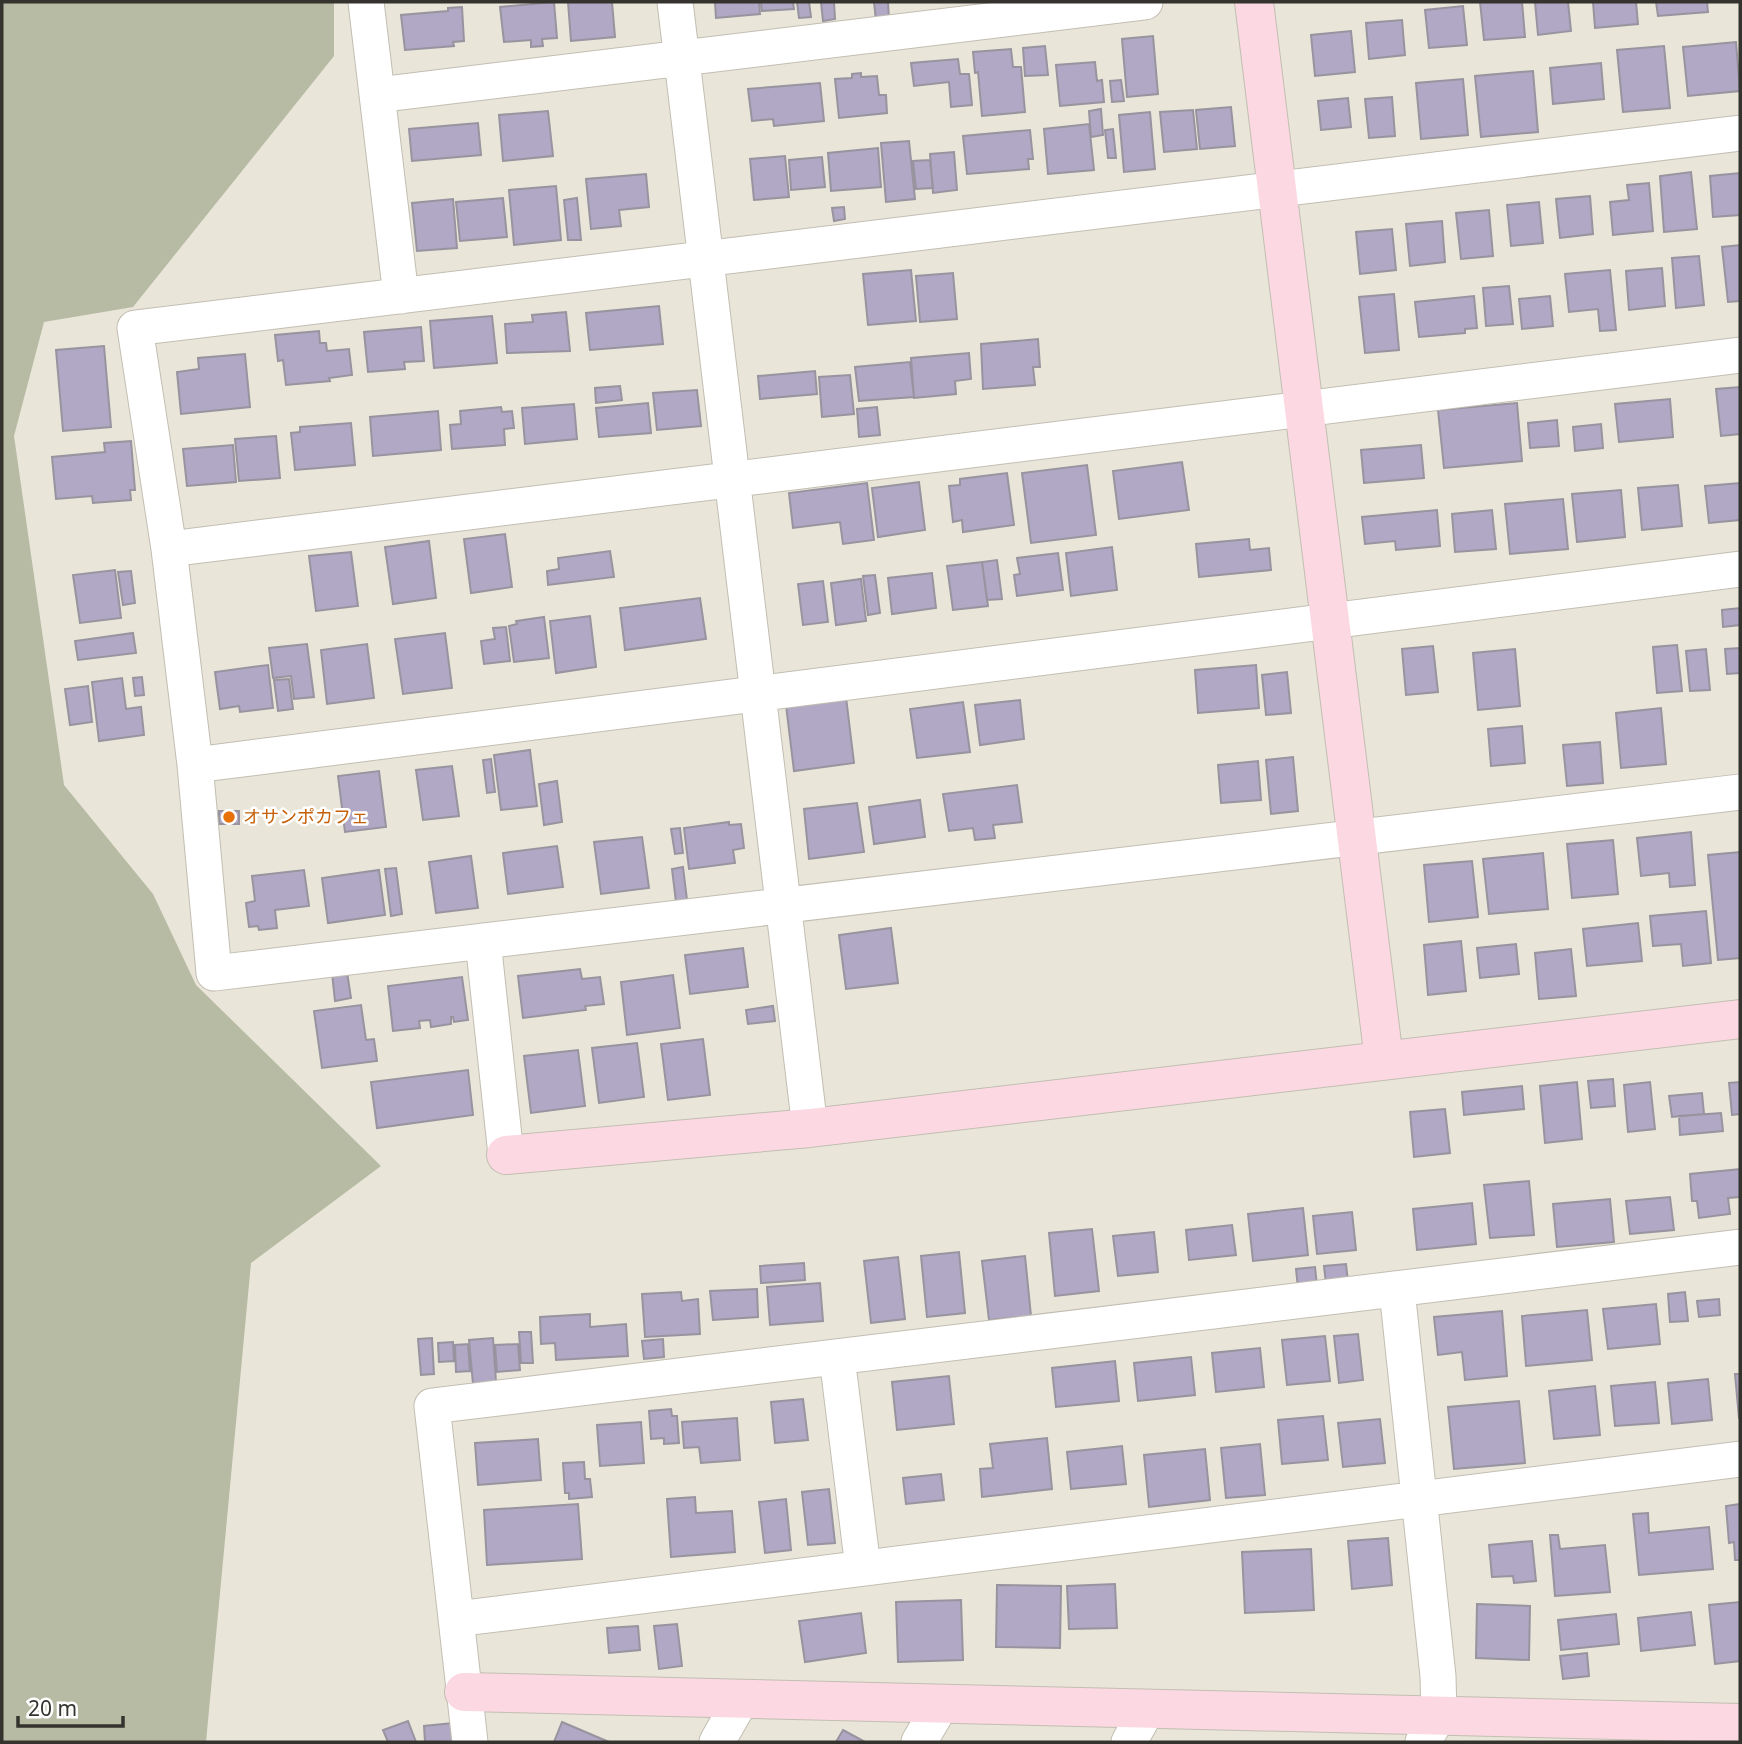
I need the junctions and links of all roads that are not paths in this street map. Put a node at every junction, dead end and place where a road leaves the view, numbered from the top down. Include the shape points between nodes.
1 (366, 2) edge
2 (676, 2) edge
3 (1145, 2) edge
4 (1254, 2) edge
5 (682, 58) junction
6 (377, 95) junction
7 (1740, 133) edge
8 (1277, 190) junction
9 (706, 259) junction
10 (401, 296) junction
11 (1740, 355) edge
12 (1304, 409) junction
13 (733, 480) junction
14 (169, 549) junction
15 (1740, 569) edge
16 (1330, 621) junction
17 (758, 694) junction
18 (195, 765) junction
19 (1740, 792) edge
20 (1357, 837) junction
21 (783, 905) junction
22 (483, 941) junction
23 (1740, 1019) edge
24 (1384, 1060) junction
25 (810, 1128) junction
26 (506, 1155) joint
27 (1740, 1247) edge
28 (1397, 1290) junction
29 (837, 1357) junction
30 (1740, 1459) edge
31 (1419, 1499) junction
32 (863, 1569) junction
33 (456, 1619) junction
34 (464, 1692) junction
35 (743, 1698) junction
36 (942, 1703) junction
37 (1148, 1708) junction
38 (1431, 1729) edge
39 (1726, 1729) edge
40 (470, 1742) edge
41 (718, 1742) edge
42 (919, 1742) edge
43 (1129, 1742) edge

1 - 6 street
2 - 5 street
3 - 5 street
4 - 8 street
5 - 6 street
5 - 9 street
6 - 10 street
7 - 8 street
8 - 9 street
8 - 12 street
9 - 10 street
9 - 13 street
10 - 14 street via 135,328
11 - 12 street
12 - 13 street
12 - 16 street
13 - 14 street
13 - 17 street
14 - 18 street
15 - 16 street
16 - 17 street
16 - 20 street
17 - 18 street
17 - 21 street
18 - 22 street via 214,973
19 - 20 street
20 - 21 street
20 - 24 street
21 - 22 street
21 - 25 street
22 - 26 street
23 - 24 street
24 - 25 street
25 - 26 street
27 - 28 street
28 - 29 street
28 - 31 street
29 - 32 street
29 - 33 street via 432,1406
30 - 31 street
31 - 32 street
31 - 38 street via 1438,1676
32 - 33 street
33 - 34 street
34 - 35 street
34 - 40 street
35 - 36 street
35 - 41 street
36 - 37 street
36 - 42 street
37 - 38 street
37 - 43 street
38 - 39 street

